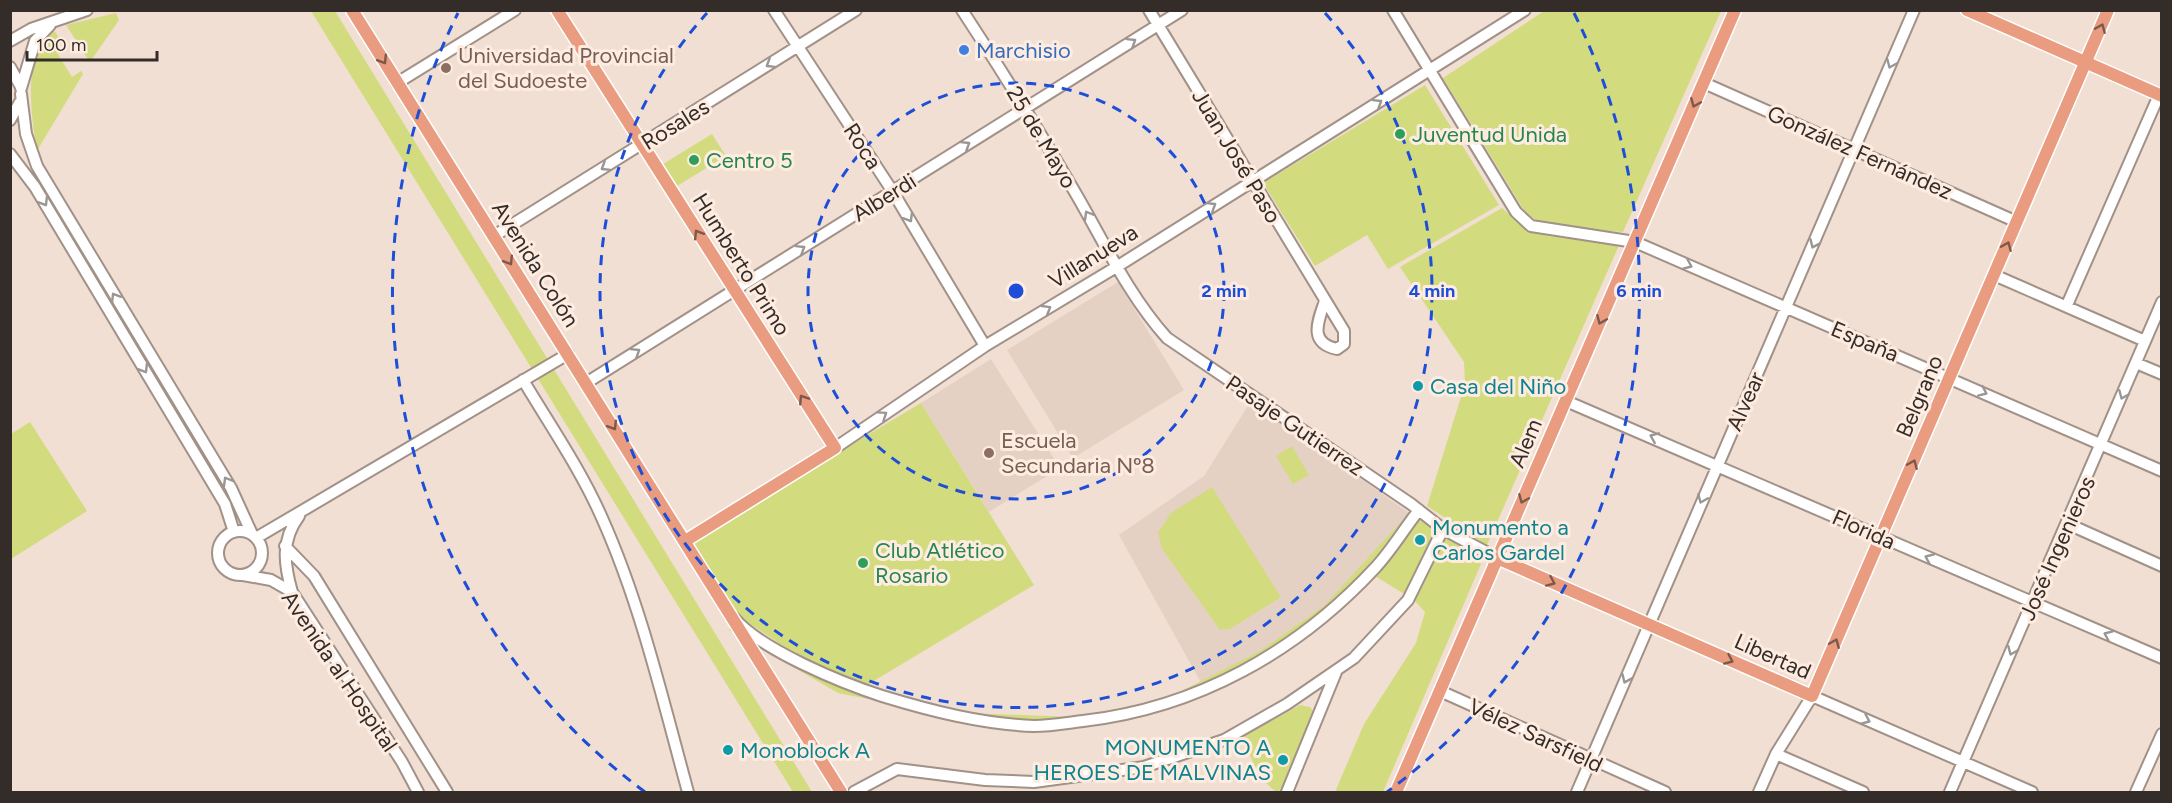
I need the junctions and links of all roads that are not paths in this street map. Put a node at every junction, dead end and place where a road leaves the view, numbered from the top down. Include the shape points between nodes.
1 (87, 10) edge
2 (352, 10) edge
3 (515, 10) edge
4 (557, 10) edge
5 (774, 10) edge
6 (856, 10) edge
7 (962, 10) edge
8 (1149, 10) edge
9 (1182, 10) edge
10 (1393, 10) edge
11 (1525, 10) edge
12 (1735, 10) edge
13 (1914, 10) edge
14 (1967, 10) edge
15 (2108, 10) edge
16 (55, 21) junction
17 (1158, 26) junction
18 (10, 40) edge
19 (798, 47) junction
20 (2086, 63) junction
21 (10, 66) edge
22 (1430, 71) junction
23 (397, 82) junction
24 (1704, 83) junction
25 (21, 91) junction
26 (2160, 95) edge
27 (1026, 108) junction
28 (10, 120) edge
29 (642, 145) junction
30 (1855, 149) junction
31 (10, 154) edge
32 (1251, 181) junction
33 (893, 192) junction
34 (2017, 222) junction
35 (494, 236) junction
36 (1635, 242) junction
37 (1118, 266) junction
38 (1994, 275) junction
39 (734, 291) junction
40 (1325, 301) dead end
41 (2162, 302) edge
42 (2067, 305) junction
43 (1786, 307) junction
44 (2145, 341) junction
45 (985, 346) junction
46 (568, 354) junction
47 (2136, 363) junction
48 (2162, 374) edge
49 (1950, 378) junction
50 (523, 380) junction
51 (586, 383) junction
52 (1566, 400) junction
53 (2102, 444) junction
54 (835, 448) junction
55 (1717, 464) junction
56 (2162, 471) edge
57 (1419, 510) junction
58 (301, 513) junction
59 (2068, 524) junction
60 (1443, 529) junction
61 (234, 532) junction
62 (254, 536) junction
63 (1881, 537) junction
64 (685, 541) junction
65 (285, 546) junction
66 (1497, 558) junction
67 (2162, 566) edge
68 (243, 575) junction
69 (292, 592) junction
70 (2032, 603) junction
71 (729, 611) junction
72 (1649, 625) junction
73 (2162, 658) edge
74 (1336, 672) junction
75 (1440, 691) junction
76 (1812, 696) junction
77 (2162, 734) edge
78 (1776, 754) junction
79 (1590, 761) junction
80 (1964, 763) junction
81 (418, 792) edge
82 (447, 792) edge
83 (688, 792) edge
84 (841, 792) edge
85 (854, 792) edge
86 (1287, 792) edge
87 (1396, 792) edge
88 (1577, 792) edge
89 (1665, 792) edge
90 (1759, 792) edge
91 (1863, 792) edge
92 (1950, 792) edge
93 (2032, 792) edge
94 (2136, 792) edge

1 - 16 street
2 -> 23 main road, Avenida Colón
3 - 23 street
4 - 29 main road, Humberto Primo
5 - 19 street, Roca
6 - 19 street, Rosales
7 - 27 street, 25 de Mayo
8 - 17 street, Juan José Paso
9 - 17 street, Alberdi
10 - 22 street, España
11 - 22 street, Villanueva
12 - 24 main road, Alem
13 -> 30 street, Alvear
14 - 20 main road
20 -> 15 main road, Belgrano
16 - 18 street
16 - 25 street via 35,41
27 -> 17 street, Alberdi
17 - 32 street, Juan José Paso
19 -> 29 street, Rosales
19 - 33 street, Roca
20 - 26 main road
20 - 34 main road, Belgrano
21 - 25 street
32 -> 22 street, Villanueva
22 - 36 street, España via 1520,218 1532,226
23 - 35 main road, Avenida Colón
24 - 30 street, González Fernández
24 -> 36 main road, Alem
25 - 28 street via 18,109
62 -> 25 street via 231,488 42,175 26,134
26 - 42 street
33 -> 27 street, Alberdi
37 -> 27 street, 25 de Mayo
29 -> 35 street, Rosales
39 -> 29 main road, Humberto Primo
30 - 34 street, González Fernández
30 -> 43 street, Alvear
31 -> 61 street via 35,187 225,504
37 -> 32 street, Villanueva
32 - 40 street, Juan José Paso
39 -> 33 street, Alberdi
33 -> 45 street, Roca
38 -> 34 main road, Belgrano
35 -> 46 main road, Avenida Colón
36 -> 43 street, España
36 -> 52 main road, Alem
45 -> 37 street, Villanueva
37 - 57 street, Pasaje Gutierrez via 1167,338
38 - 42 street
38 - 49 main road, Belgrano
51 -> 39 street, Alberdi
54 -> 39 main road, Humberto Primo
41 - 44 street, José Ingenieros
42 - 44 street
43 - 49 street, España
43 - 55 street, Alvear
44 - 47 street, José Ingenieros
54 -> 45 street, Villanueva
46 - 50 street
46 - 51 main road, Avenida Colón
47 - 48 street
47 -> 53 street, José Ingenieros
49 -> 53 street, España
63 -> 49 main road, Belgrano
50 - 58 street
50 - 83 street via 589,493 612,541
51 -> 64 main road, Avenida Colón
55 -> 52 street, Florida
52 -> 66 main road, Alem
53 - 56 street, España
53 - 59 street, José Ingenieros
54 - 64 main road, Villanueva
55 - 63 street, Florida
55 -> 72 street, Alvear
57 - 60 street, Pasaje Gutierrez
57 - 71 street via 1376,567 1333,609 1283,648 1198,694 1108,718 1034,726 960,717 913,705 853,686 798,661 738,623
58 - 62 street
58 - 65 street
59 - 67 street
59 - 70 street, José Ingenieros
60 - 66 street, Pasaje Gutierrez
60 - 74 street via 1408,600 1373,640
61 - 62 street
61 - 68 street via 223,540 219,558 230,572
62 - 68 street via 261,547 261,558 255,568
70 -> 63 street, Florida
76 -> 63 main road, Belgrano
64 - 71 main road, Avenida Colón
65 - 69 street
65 - 82 street via 314,576
66 -> 72 main road, Libertad
66 - 75 main road, Alem
68 - 69 street, Avenida al Hospital via 271,580
69 - 81 street, Avenida al Hospital
73 -> 70 street, Florida
70 -> 80 street, José Ingenieros
71 - 84 main road, Avenida Colón
72 -> 76 main road, Libertad
72 -> 79 street, Alvear
74 - 85 street via 1224,740 1144,767 1034,782 975,780 897,769
74 - 86 street
75 - 79 street, Vélez Sarsfield
75 - 87 main road, Alem
76 - 78 street, Belgrano
76 -> 80 street, Libertad
77 - 94 street
78 - 90 street, Belgrano
78 - 91 street
79 - 88 street, Alvear
79 - 89 street, Vélez Sarsfield
80 - 92 street, José Ingenieros
80 - 93 street, Libertad

